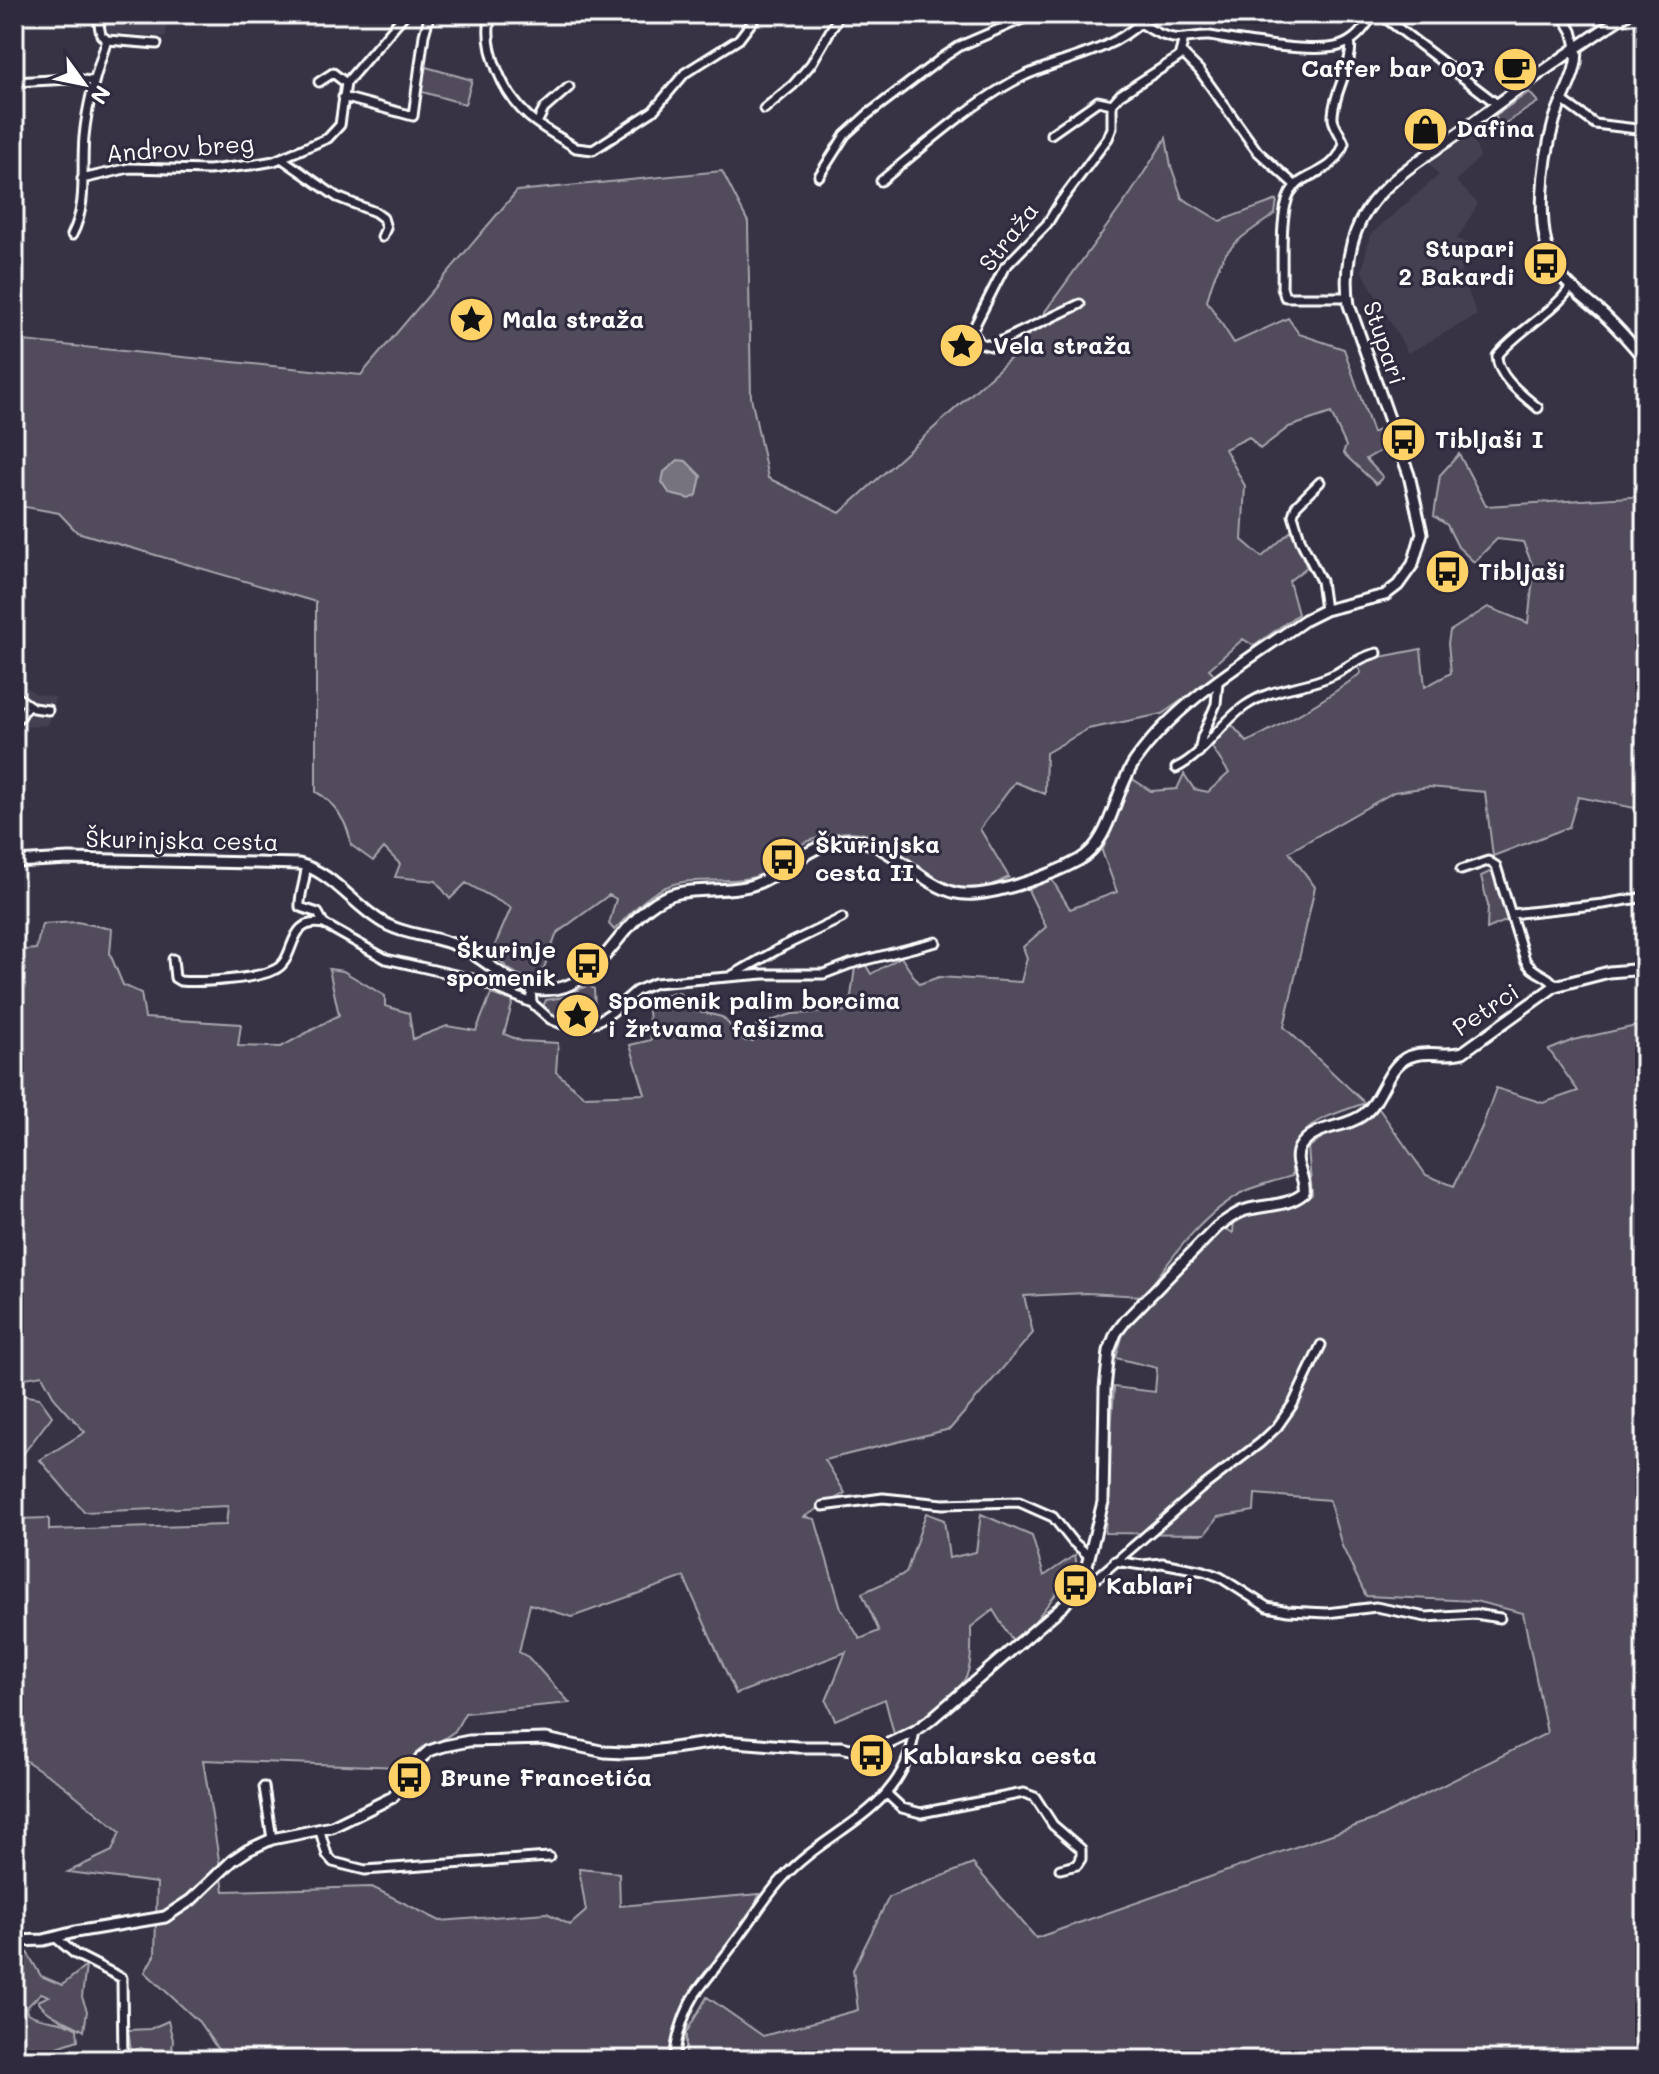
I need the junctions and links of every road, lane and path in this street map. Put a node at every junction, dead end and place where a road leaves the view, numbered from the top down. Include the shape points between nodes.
1 (97, 14) edge
2 (405, 14) edge
3 (430, 14) edge
4 (491, 14) edge
5 (758, 14) edge
6 (840, 14) edge
7 (1034, 14) edge
8 (1130, 14) edge
9 (1377, 14) edge
10 (1562, 14) edge
11 (1627, 14) edge
12 (1140, 23) junction
13 (1184, 38) junction
14 (107, 40) junction
15 (1350, 41) junction
16 (157, 44) dead end
17 (1576, 46) junction
18 (1181, 52) junction
19 (94, 81) junction
20 (14, 82) edge
21 (319, 82) dead end
22 (346, 83) junction
23 (569, 87) dead end
24 (343, 97) junction
25 (1562, 100) junction
26 (1112, 104) junction
27 (1497, 104) junction
28 (764, 109) dead end
29 (537, 123) junction
30 (1645, 130) edge
31 (1051, 134) dead end
32 (281, 158) junction
33 (819, 176) dead end
34 (82, 179) junction
35 (881, 181) dead end
36 (1296, 186) junction
37 (72, 235) dead end
38 (382, 237) dead end
39 (1571, 287) junction
40 (1347, 297) junction
41 (1080, 304) dead end
42 (1645, 360) edge
43 (1538, 408) dead end
44 (1320, 482) dead end
45 (1325, 610) junction
46 (1377, 653) dead end
47 (1218, 682) junction
48 (14, 695) edge
49 (27, 705) junction
50 (48, 710) dead end
51 (14, 721) edge
52 (1199, 753) junction
53 (1176, 768) dead end
54 (14, 862) edge
55 (306, 866) junction
56 (1461, 870) dead end
57 (1645, 897) edge
58 (1511, 914) junction
59 (842, 918) dead end
60 (324, 924) junction
61 (936, 942) dead end
62 (173, 959) dead end
63 (1645, 969) edge
64 (731, 976) junction
65 (1555, 986) junction
66 (531, 988) junction
67 (532, 1003) junction
68 (1321, 1345) dead end
69 (823, 1506) dead end
70 (1088, 1555) junction
71 (1115, 1561) junction
72 (1083, 1581) junction
73 (1500, 1618) dead end
74 (915, 1731) junction
75 (264, 1787) dead end
76 (887, 1794) junction
77 (320, 1831) junction
78 (272, 1839) junction
79 (549, 1857) dead end
80 (1060, 1869) dead end
81 (56, 1938) junction
82 (14, 1941) edge
83 (676, 2058) edge
84 (123, 2060) edge

1 - 14 street
2 - 22 street, Androv breg
3 - 24 street via 413,116
4 - 29 street via 487,35 492,59 518,105
5 - 29 street via 739,39 685,73 653,111 593,150 576,148
6 - 28 street via 811,64
7 - 33 street via 942,58 845,135
8 - 12 street
9 - 15 street
9 - 27 street
10 - 17 street
11 - 17 street, Stupari
12 - 13 street
12 - 35 street via 1117,40 995,93
13 - 15 street via 1319,48
13 - 18 street
14 - 16 street
14 - 19 street
15 - 36 street via 1333,121 1344,143 1340,155
17 - 25 street via 1577,61
17 - 27 street, Stupari
18 - 26 street
18 - 36 street via 1257,151
19 - 20 street
19 - 34 street
21 - 22 street via 333,73
22 - 24 street, Androv breg
23 - 29 street via 544,109
24 - 32 street, Androv breg via 337,131
25 - 30 street via 1595,124
25 - 39 street via 1543,206 1545,243 1555,268
26 - 31 street via 1098,101
26 - 41 street, Straža via 1108,138 1047,224 1004,268 972,331 980,343 991,346
27 - 40 street, Stupari via 1375,199 1349,252
32 - 34 street, Androv breg via 209,170 129,168
32 - 38 street, Androv breg via 337,197 383,218
34 - 37 street via 80,220
36 - 40 street via 1285,209 1285,297
39 - 42 street
39 - 43 street via 1546,316 1515,336 1497,356 1506,378
40 - 45 street, Stupari via 1422,533 1413,564 1398,585 1385,595
44 - 45 street via 1293,515 1321,581
45 - 47 street, Stupari
46 - 52 street via 1357,658 1334,674 1259,698
47 - 52 street
47 - 66 street, Stupari via 1189,704 1137,759 1100,841 1071,864 988,893 954,893 876,845 848,839 831,842 749,886 667,895 645,909 581,978 558,988
48 - 49 street
49 - 50 street
49 - 51 street
52 - 53 street
54 - 55 street, Škurinjska cesta
55 - 60 street via 300,907 318,913
55 - 66 street, Škurinjska cesta via 379,920 457,945 510,981
56 - 58 street via 1493,862
57 - 58 street
58 - 65 street via 1529,968
59 - 64 street
60 - 62 street via 302,927 271,971 180,981
60 - 67 street via 386,959 477,980
61 - 64 street via 824,974
63 - 65 street, Petrci
64 - 67 street via 647,985 589,1024 550,1019
65 - 70 street, Petrci via 1463,1052 1414,1055 1402,1062 1363,1116 1306,1139 1297,1160 1304,1193 1294,1201 1247,1209 1217,1227 1116,1333 1105,1389 1103,1502
66 - 67 street
68 - 71 street via 1277,1427
69 - 70 street via 883,1498 943,1504 1019,1502 1053,1517
70 - 72 street
71 - 72 street via 1098,1577
71 - 73 street via 1204,1571 1267,1607 1288,1611 1376,1607 1426,1617
72 - 74 street via 1064,1605
74 - 76 street
74 - 77 street via 862,1753 739,1741 624,1753 546,1739 457,1742 429,1751 393,1797
75 - 78 street
76 - 80 street via 902,1808 921,1813 1024,1793 1035,1797 1053,1825 1081,1849 1077,1865
76 - 83 street via 800,1861 774,1888 686,2009
77 - 78 street
77 - 79 street via 333,1862 365,1870
78 - 81 street via 233,1860 173,1913
81 - 82 street
81 - 84 street via 122,1978

